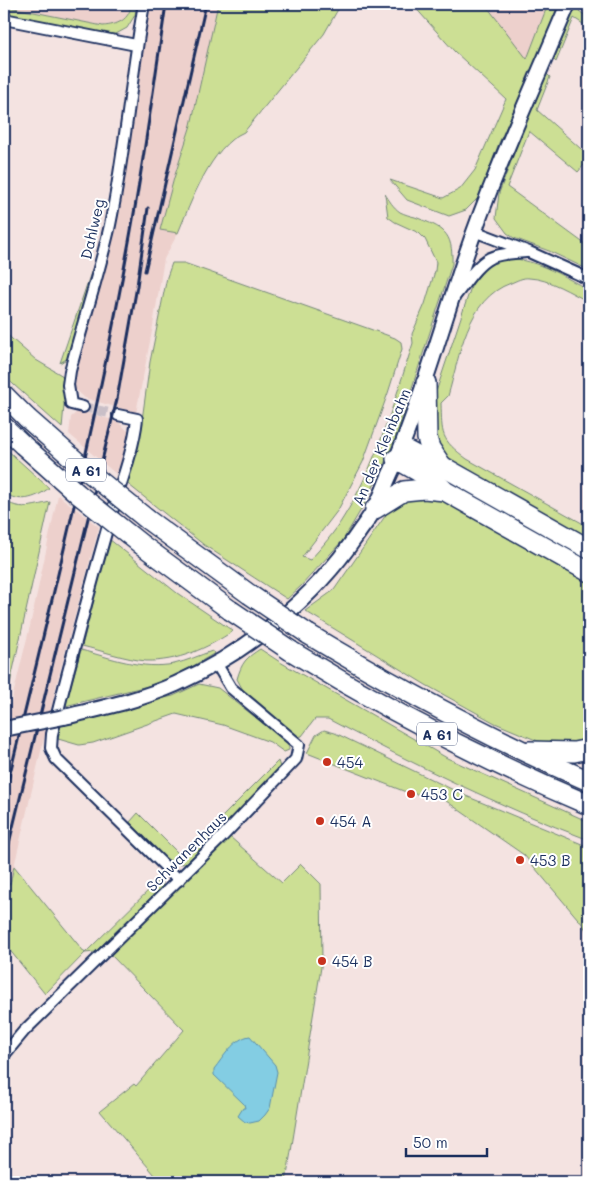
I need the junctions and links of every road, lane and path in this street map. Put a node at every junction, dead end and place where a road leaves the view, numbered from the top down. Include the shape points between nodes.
1 (144, 4) edge
2 (568, 4) edge
3 (4, 19) edge
4 (136, 45) junction
5 (474, 231) junction
6 (529, 252) junction
7 (589, 279) edge
8 (451, 301) junction
9 (426, 383) junction
10 (4, 395) edge
11 (83, 407) tunnel mouth
12 (118, 415) tunnel mouth
13 (4, 427) edge
14 (399, 454) junction
15 (442, 466) junction
16 (446, 491) junction
17 (375, 509) junction
18 (589, 549) edge
19 (589, 572) edge
20 (216, 663) junction
21 (4, 729) edge
22 (589, 749) edge
23 (522, 751) junction
24 (589, 781) edge
25 (589, 805) edge
26 (179, 880) junction
27 (4, 1055) edge

1 - 4 street, Dahlweg
2 - 5 main road, An der Kleinbahn
3 - 4 street
4 - 11 street, Dahlweg via 110,225 70,371 71,404
5 - 6 street
5 - 8 main road, An der Kleinbahn
6 - 7 street
6 - 8 street, An der Kleinbahn via 491,258 482,264
8 - 9 main road, An der Kleinbahn
9 - 14 main road, An der Kleinbahn
9 - 15 highway via 427,438
10 - 23 highway, A 61, bridge via 85,469 249,594 308,634 427,703
12 - 26 street via 136,419 132,448 75,645 51,748 56,759
13 - 25 highway, A 61, bridge via 78,494 142,545 291,651 416,723
14 - 15 highway
14 - 16 highway
14 - 17 main road, An der Kleinbahn
15 - 18 highway
16 - 17 highway via 404,491
16 - 19 highway
17 - 20 main road, An der Kleinbahn via 328,574 310,592 245,646
20 - 21 main road, An der Kleinbahn, bridge via 175,685 129,701
20 - 26 street, Schwanenhaus via 231,688 299,745 296,759
22 - 23 highway via 574,752
23 - 24 highway, A 61
26 - 27 street, Schwanenhaus via 24,1031

